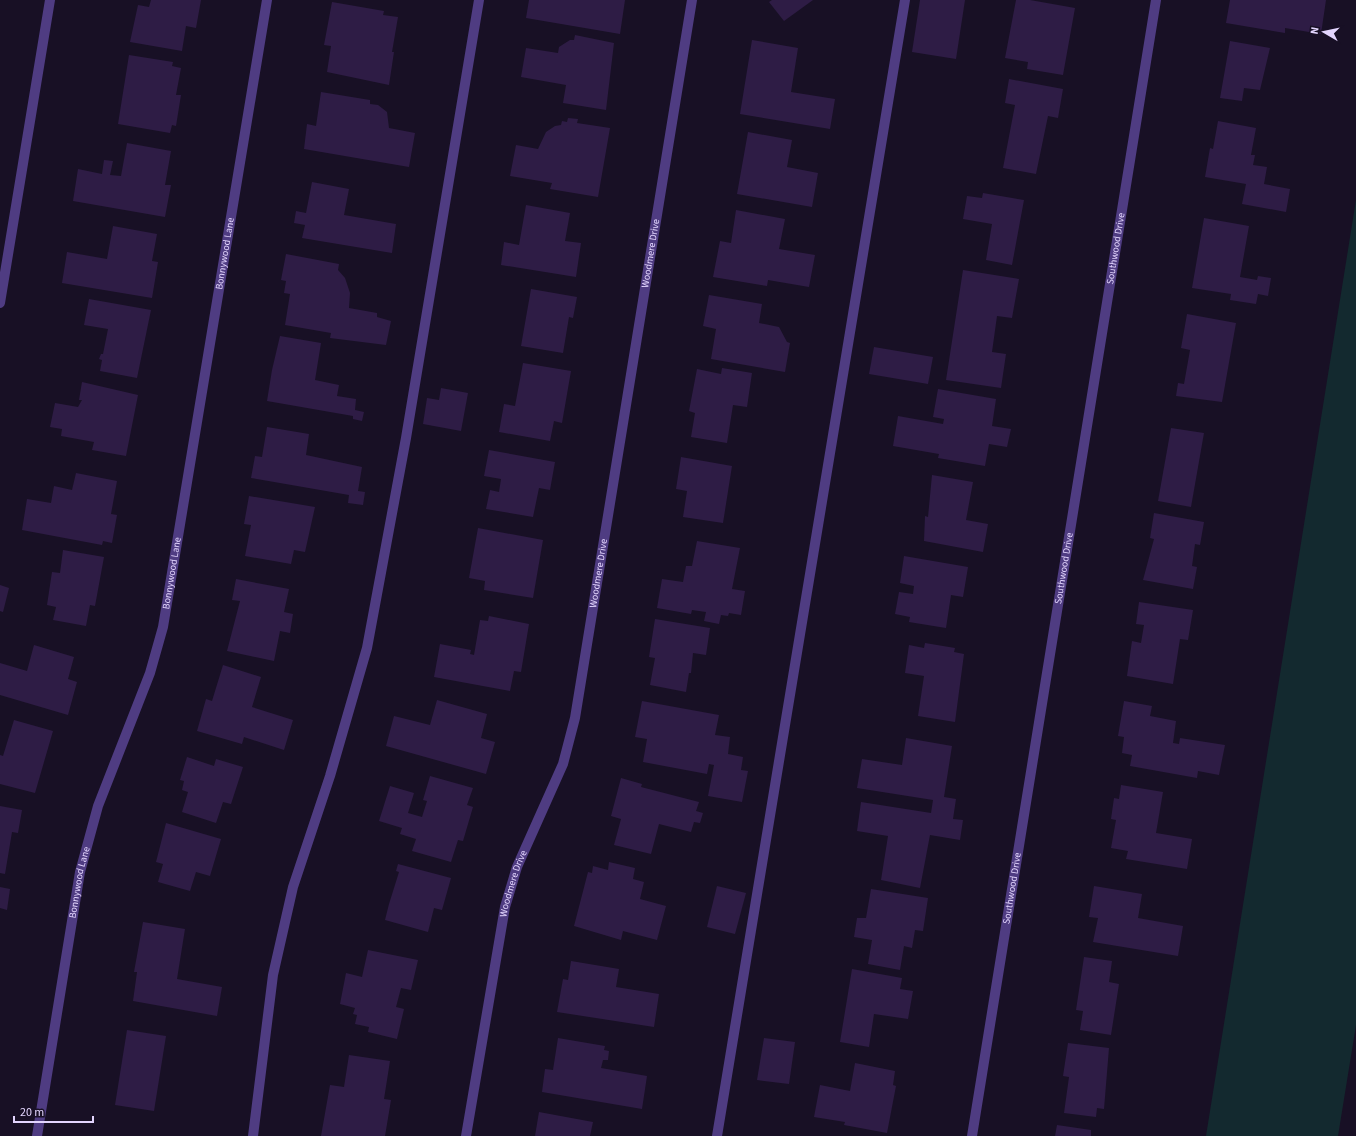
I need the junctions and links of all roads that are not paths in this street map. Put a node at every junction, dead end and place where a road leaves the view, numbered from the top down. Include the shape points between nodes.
1 (50, 0) edge
2 (267, 0) edge
3 (479, 0) edge
4 (692, 0) edge
5 (905, 0) edge
6 (1156, 0) edge
7 (0, 303) edge
8 (37, 1136) edge
9 (253, 1136) edge
10 (466, 1136) edge
11 (717, 1136) edge
12 (972, 1136) edge

1 - 7 street
2 - 8 street, Bonnywood Lane via 163,627 150,673 98,806 80,872
3 - 9 street via 406,438 367,648 330,776 293,887 273,975
4 - 10 street, Woodmere Drive via 575,718 563,764 517,867 505,907
5 - 11 street
6 - 12 street, Southwood Drive

